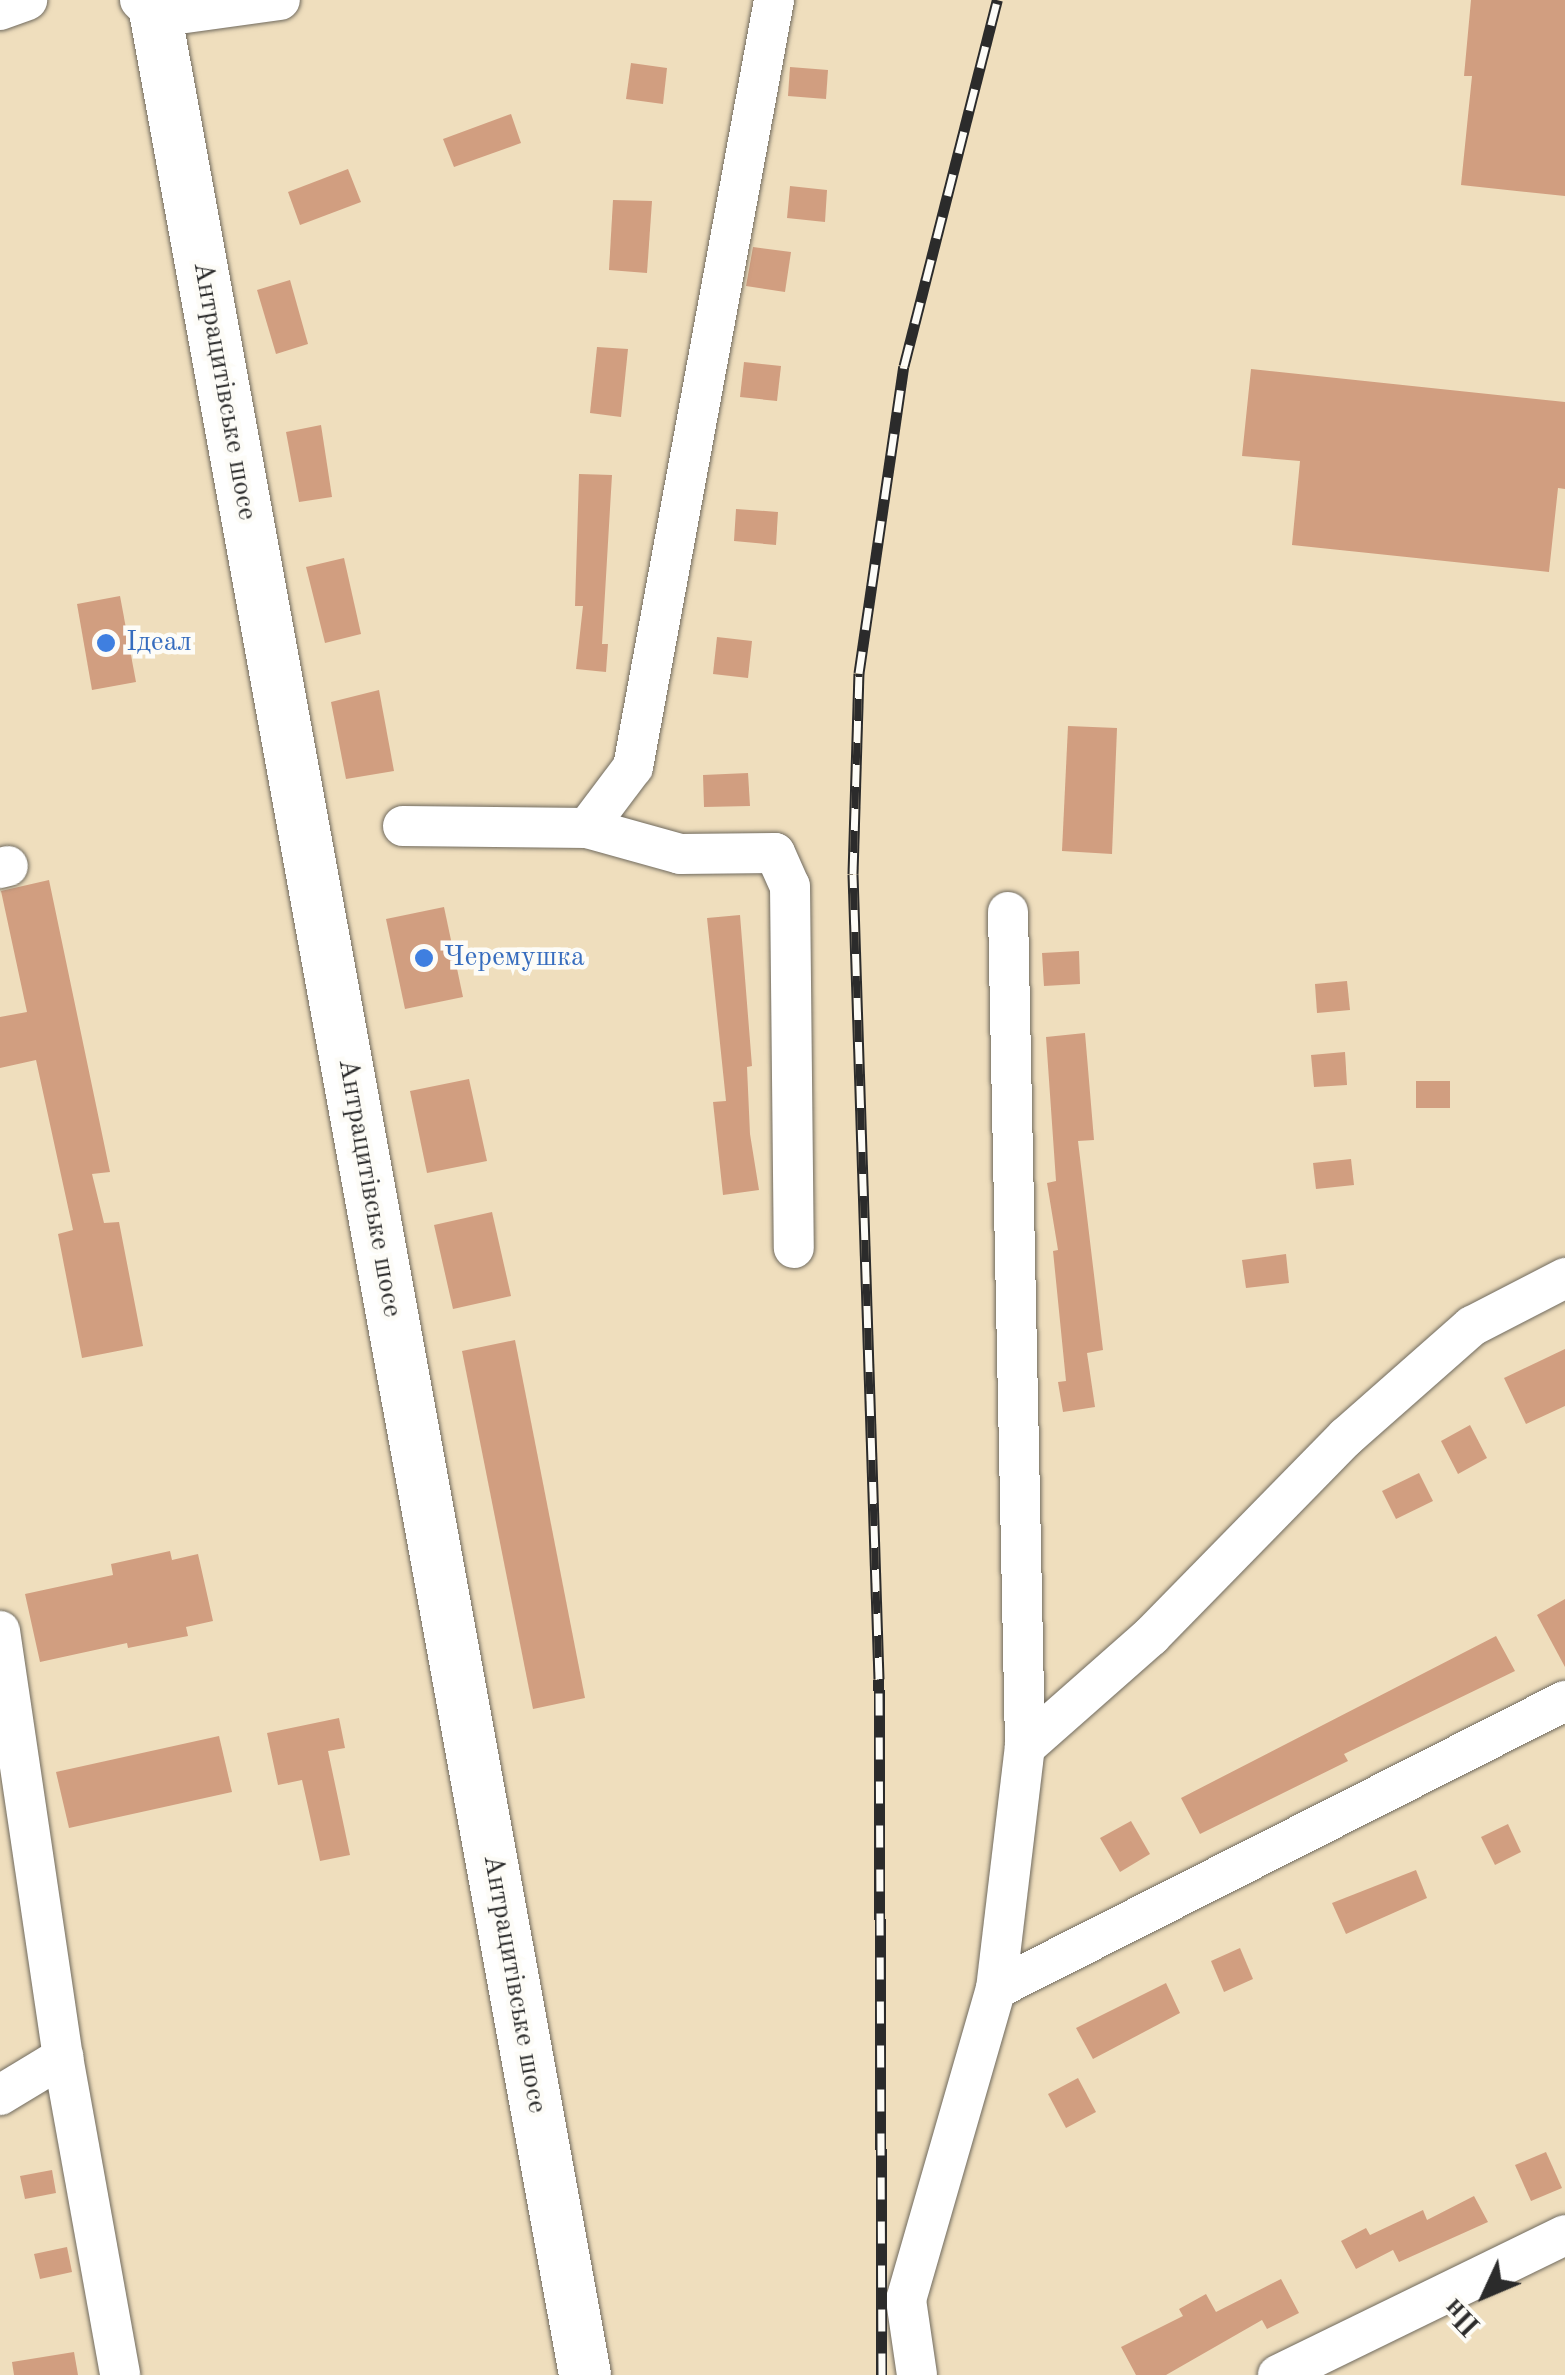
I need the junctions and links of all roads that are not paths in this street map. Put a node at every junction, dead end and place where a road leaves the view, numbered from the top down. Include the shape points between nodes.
1 (27, 0) edge
2 (280, 0) edge
3 (774, 0) edge
4 (150, 6) edge
5 (0, 10) edge
6 (403, 826) dead end
7 (587, 828) junction
8 (1008, 912) dead end
9 (794, 1248) dead end
10 (1565, 1278) edge
11 (0, 1631) edge
12 (1565, 1701) edge
13 (1025, 1747) junction
14 (996, 1990) junction
15 (63, 2058) junction
16 (0, 2095) edge
17 (1565, 2235) edge
18 (120, 2375) edge
19 (585, 2375) edge
20 (916, 2375) edge
21 (1278, 2375) edge

1 - 5 street
2 - 4 street
3 - 7 street via 633,767
4 - 19 main road, Антрацитівське шосе
6 - 7 street
7 - 9 street via 680,854 776,853 790,886
8 - 13 street
10 - 13 street via 1472,1326 1346,1438 1151,1636
11 - 15 street
12 - 14 street
13 - 14 street
14 - 20 street via 906,2300
15 - 16 street
15 - 18 street
17 - 21 street

